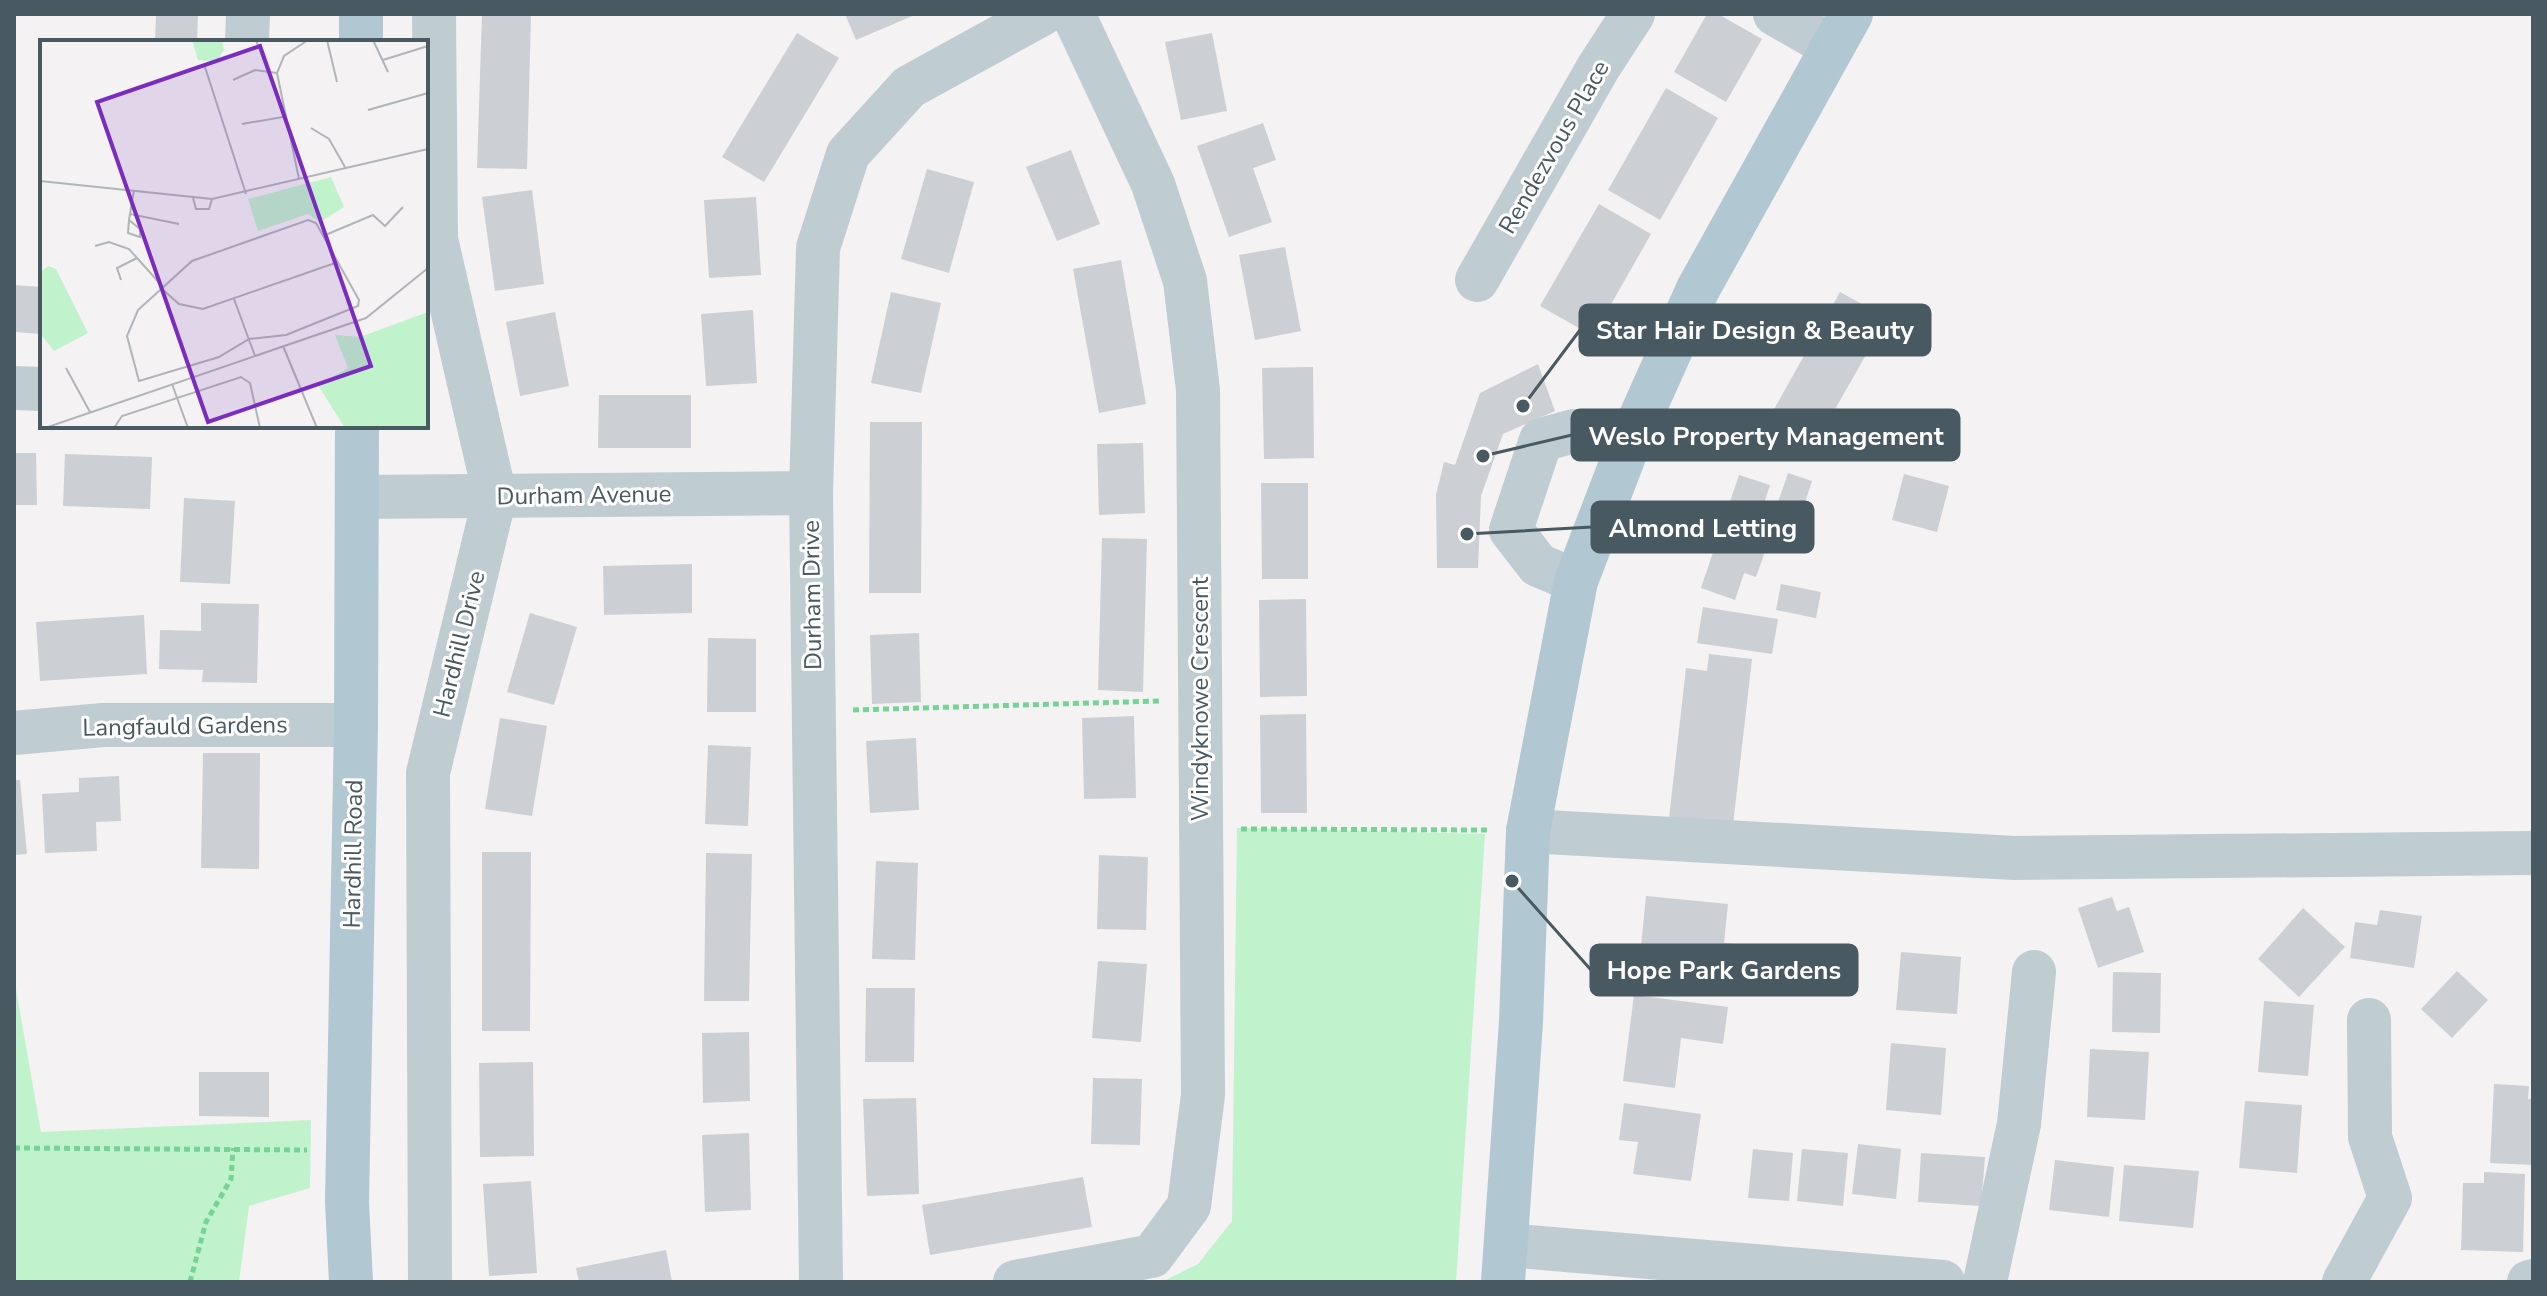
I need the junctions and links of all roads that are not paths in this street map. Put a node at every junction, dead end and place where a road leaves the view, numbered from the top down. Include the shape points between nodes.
1 (248, 14) edge
2 (361, 14) edge
3 (434, 14) edge
4 (1042, 14) edge
5 (1073, 14) edge
6 (1633, 14) edge
7 (1775, 14) edge
8 (1841, 30) edge
9 (247, 40) edge
10 (361, 40) edge
11 (1477, 280) dead end
12 (14, 388) edge
13 (40, 389) edge
14 (357, 428) edge
15 (1629, 443) junction
16 (811, 493) junction
17 (495, 496) junction
18 (357, 497) junction
19 (1576, 581) junction
20 (356, 725) junction
21 (14, 733) edge
22 (1528, 831) junction
23 (2533, 853) edge
24 (2034, 972) dead end
25 (2369, 1020) dead end
26 (1505, 1264) edge
27 (1035, 1280) edge
28 (351, 1282) edge
29 (430, 1282) edge
30 (821, 1282) edge
31 (1943, 1282) edge
32 (1985, 1282) edge
33 (2344, 1282) edge

1 - 9 street
2 - 10 main road
3 - 17 street, Hardhill Drive via 436,239
4 - 16 street, Durham Drive via 909,87 848,154 818,248
5 - 27 street, Windyknowe Crescent via 1153,184 1185,281 1198,390 1203,1095 1189,1206 1152,1256
6 - 11 street, Rendezvous Place
7 - 8 street
8 - 15 main road via 1698,289
12 - 13 street
14 - 18 main road, Hardhill Road
15 - 19 main road
15 - 19 street via 1574,431 1541,440 1511,530 1538,565
16 - 17 street, Durham Avenue
16 - 30 street, Durham Drive
17 - 18 street, Durham Avenue
17 - 29 street, Hardhill Drive via 428,773
18 - 20 main road, Hardhill Road
19 - 22 main road
20 - 21 street, Langfauld Gardens via 103,725
20 - 28 main road, Hardhill Road via 347,1202
22 - 23 street via 2015,858
22 - 26 main road
24 - 32 street via 2019,1124
25 - 33 street via 2370,1137 2390,1198
26 - 31 street

